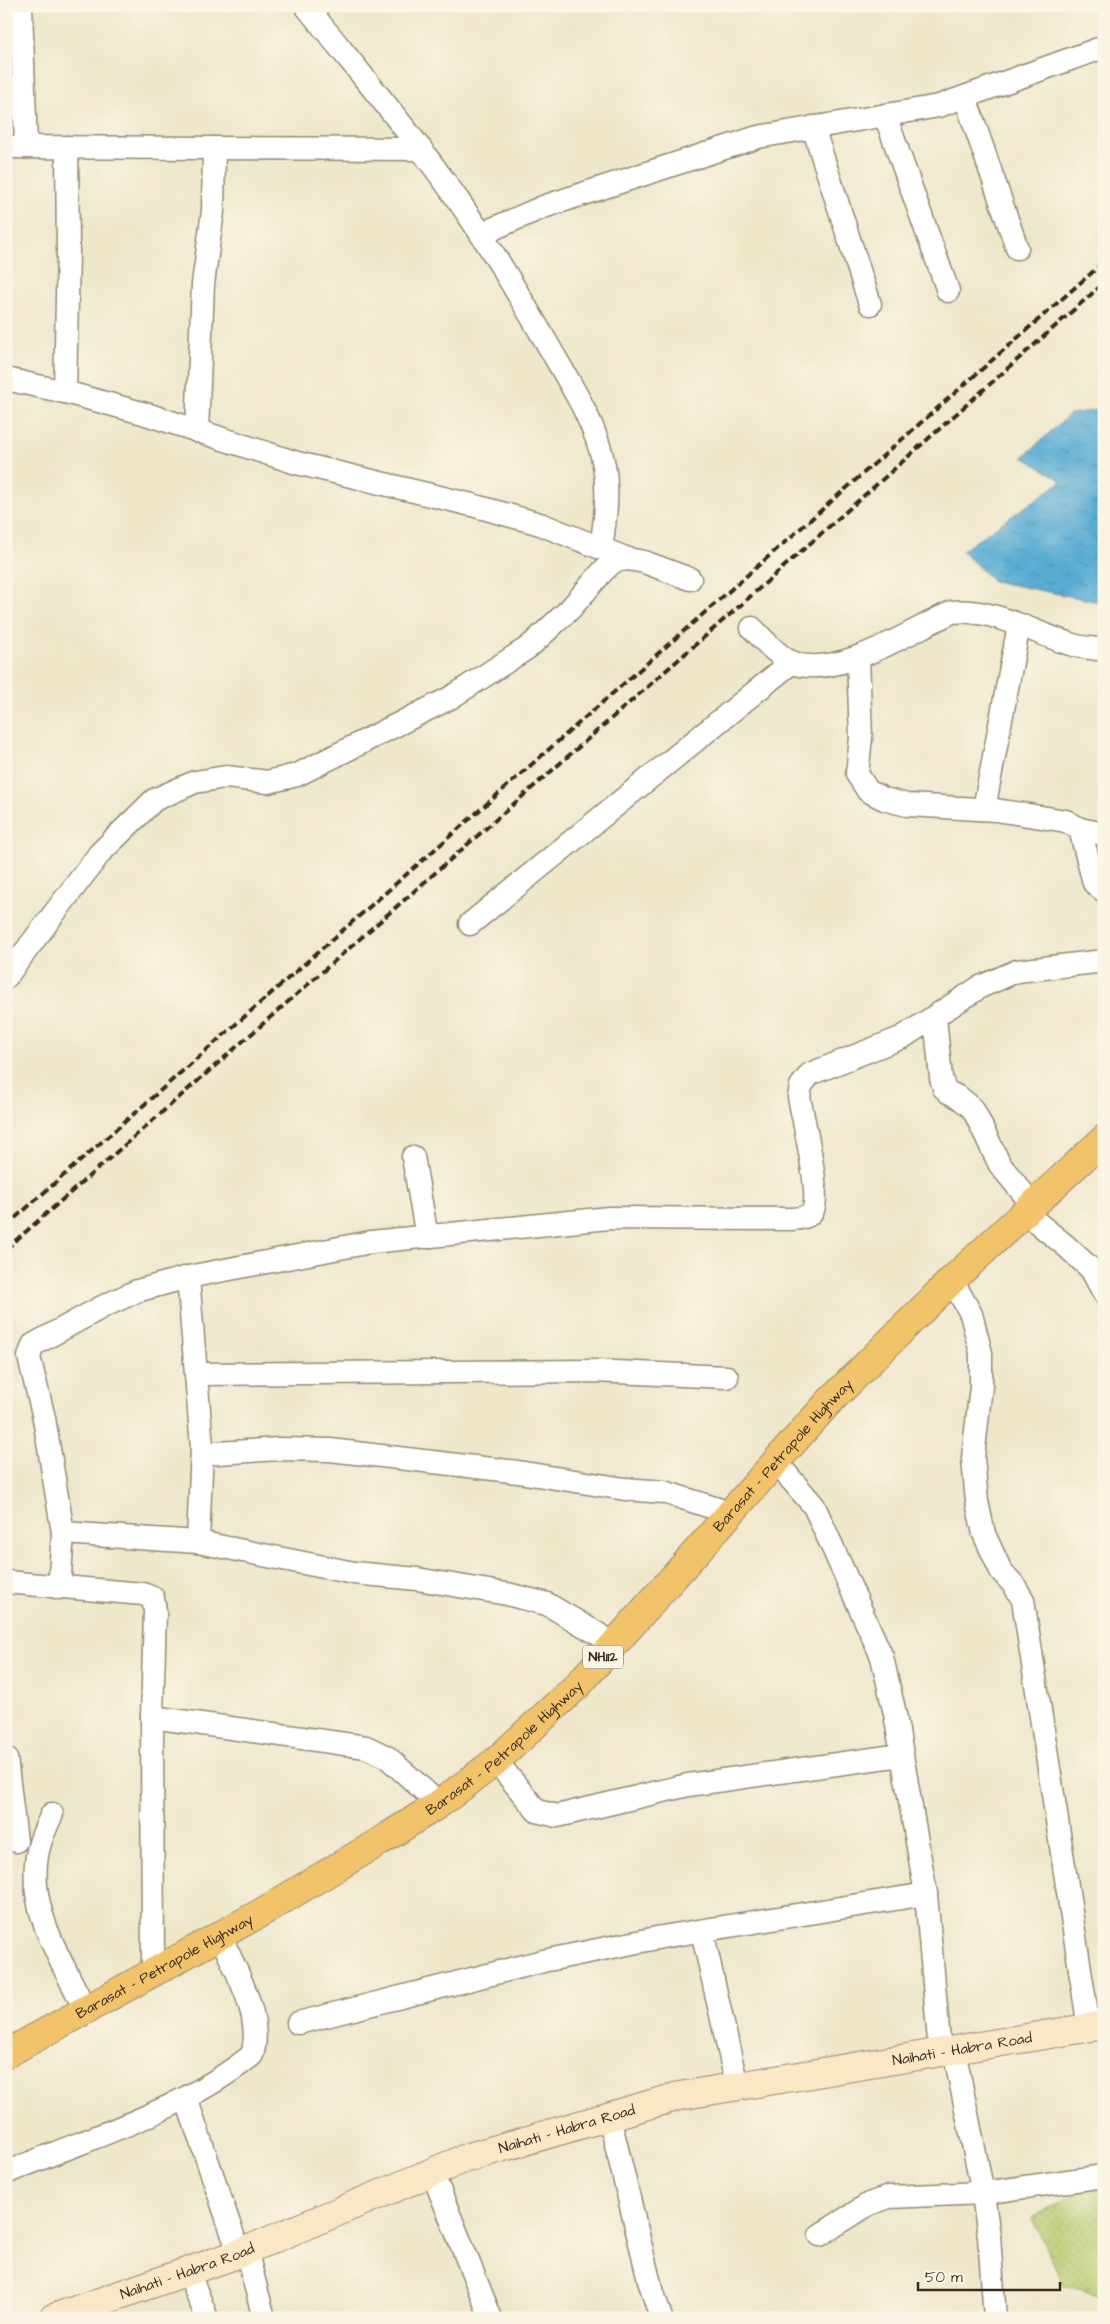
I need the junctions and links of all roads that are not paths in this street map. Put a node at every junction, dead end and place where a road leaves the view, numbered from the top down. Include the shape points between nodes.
1 (21, 6) edge
2 (306, 6) edge
3 (1104, 46) edge
4 (964, 97) junction
5 (884, 115) junction
6 (813, 127) junction
7 (16, 147) edge
8 (67, 147) junction
9 (214, 148) junction
10 (421, 149) junction
11 (481, 234) junction
12 (1017, 248) dead end
13 (948, 291) dead end
14 (870, 304) dead end
15 (6, 380) edge
16 (65, 392) junction
17 (197, 431) junction
18 (601, 548) junction
19 (628, 559) junction
20 (690, 579) dead end
21 (1019, 625) junction
22 (752, 628) dead end
23 (1104, 650) edge
24 (858, 657) junction
25 (792, 662) junction
26 (984, 809) junction
27 (1080, 829) junction
28 (1104, 834) edge
29 (1104, 891) edge
30 (470, 924) dead end
31 (14, 953) edge
32 (1104, 961) edge
33 (6, 977) edge
34 (936, 1017) junction
35 (1104, 1139) edge
36 (413, 1157) dead end
37 (1028, 1208) junction
38 (427, 1237) junction
39 (188, 1277) junction
40 (952, 1280) junction
41 (1101, 1280) edge
42 (196, 1374) junction
43 (726, 1377) dead end
44 (202, 1454) junction
45 (776, 1462) junction
46 (730, 1513) junction
47 (63, 1533) junction
48 (198, 1542) junction
49 (6, 1582) edge
50 (59, 1588) junction
51 (615, 1644) junction
52 (152, 1717) junction
53 (901, 1756) junction
54 (6, 1758) edge
55 (496, 1761) junction
56 (439, 1804) junction
57 (52, 1814) dead end
58 (16, 1841) dead end
59 (926, 1894) junction
60 (702, 1931) junction
61 (220, 1936) junction
62 (153, 1973) junction
63 (86, 2010) junction
64 (298, 2023) dead end
65 (1096, 2026) edge
66 (947, 2051) junction
67 (6, 2054) edge
68 (737, 2086) junction
69 (186, 2098) junction
70 (609, 2116) junction
71 (432, 2172) junction
72 (6, 2173) edge
73 (1104, 2176) edge
74 (983, 2193) junction
75 (820, 2235) dead end
76 (242, 2252) junction
77 (188, 2271) junction
78 (53, 2318) edge
79 (206, 2318) edge
80 (264, 2318) edge
81 (491, 2318) edge
82 (661, 2318) edge
83 (995, 2318) edge

1 - 7 street
2 - 10 street
3 - 4 street
4 - 5 street via 939,106
4 - 12 street
5 - 6 street
5 - 13 street
6 - 11 street via 758,137 543,207
6 - 14 street
7 - 8 street
8 - 9 street
8 - 16 street
9 - 10 street
9 - 17 street via 213,211 203,284
10 - 11 street
11 - 18 street via 562,371 598,443 606,490
15 - 16 street
16 - 17 street
17 - 18 street via 298,463 532,522
18 - 19 street
19 - 20 street
19 - 31 street via 614,561 529,647 450,698 297,776 268,782 226,777 195,782 154,800 100,853
21 - 23 street via 1072,645
21 - 24 street via 983,614 952,612
21 - 26 street
22 - 25 street
24 - 25 street via 849,662 817,666
24 - 26 street via 861,738 857,774 868,791 907,805
25 - 30 street
26 - 27 street via 1066,821
27 - 28 street
27 - 29 street via 1094,883
31 - 33 street
32 - 34 street via 1017,971 980,987
34 - 37 street via 940,1078 944,1088 973,1109 1000,1165
34 - 38 street via 903,1037 810,1074 801,1086 799,1097 815,1193 813,1210 806,1216 792,1219 609,1218
35 - 37 highway, Barasat - Petrapole Highway / NH112
36 - 38 street
37 - 40 highway, Barasat - Petrapole Highway / NH112
37 - 41 street
38 - 39 street via 371,1242
39 - 42 street
39 - 47 street via 137,1291 33,1345 30,1367 44,1418
40 - 45 highway, Barasat - Petrapole Highway / NH112 via 828,1403
40 - 65 street via 972,1314 981,1353 981,1386 973,1458 977,1502 984,1534 1001,1571 1023,1600
42 - 43 street via 593,1370
42 - 44 street
44 - 46 street via 279,1448 330,1450 664,1492
44 - 48 street
45 - 46 highway, Barasat - Petrapole Highway / NH112
45 - 53 street via 814,1506 882,1657
46 - 51 highway, Barasat - Petrapole Highway / NH112
47 - 48 street
47 - 50 street
48 - 51 street via 354,1573 508,1594 547,1604
49 - 50 street
50 - 52 street via 143,1594 153,1598
51 - 55 highway, Barasat - Petrapole Highway / NH112 via 578,1685
52 - 56 street via 366,1747 387,1757
52 - 62 street
53 - 55 street via 688,1785 557,1816 537,1811
53 - 59 street
54 - 58 street
55 - 56 highway, Barasat - Petrapole Highway / NH112
56 - 61 highway, Barasat - Petrapole Highway / NH112
57 - 63 street via 39,1844 36,1872 38,1906
59 - 60 street
59 - 66 street
60 - 64 street via 543,1961
60 - 68 street
61 - 62 highway, Barasat - Petrapole Highway / NH112
61 - 69 street via 249,2004 254,2048 252,2055 241,2064
62 - 63 highway, Barasat - Petrapole Highway / NH112
63 - 67 highway, Barasat - Petrapole Highway / NH112
65 - 66 main road, Naihati - Habra Road
66 - 68 main road, Naihati - Habra Road
66 - 74 street
68 - 70 main road, Naihati - Habra Road via 679,2096
69 - 72 street
69 - 76 street
70 - 71 main road, Naihati - Habra Road via 466,2158
70 - 82 street
71 - 76 main road, Naihati - Habra Road
71 - 81 street
73 - 74 street
74 - 75 street via 889,2197 869,2204
74 - 83 street
76 - 77 main road, Naihati - Habra Road
76 - 80 street
77 - 78 main road, Naihati - Habra Road
77 - 79 street

